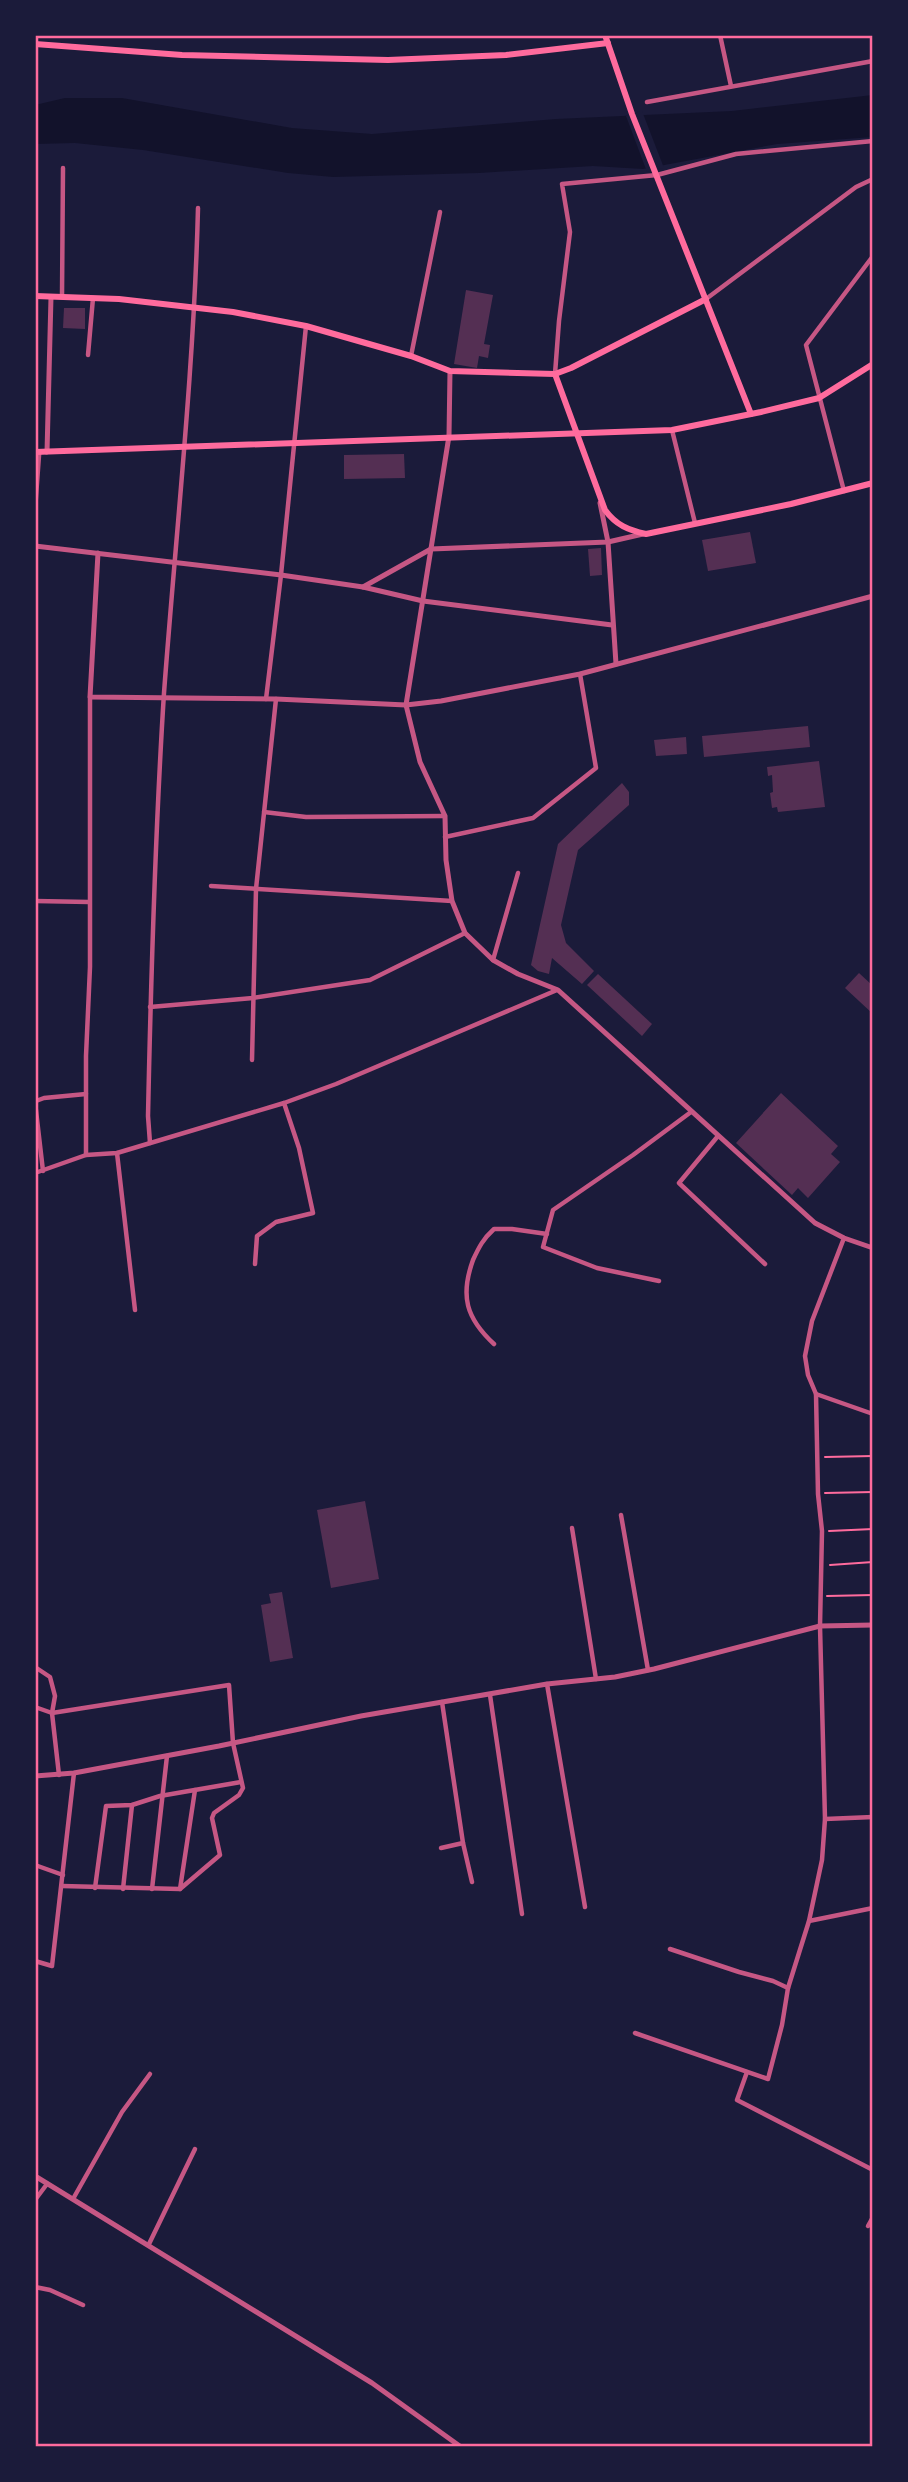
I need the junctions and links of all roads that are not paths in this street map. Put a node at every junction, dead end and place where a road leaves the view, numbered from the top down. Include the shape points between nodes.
1 (605, 35) edge
2 (720, 35) edge
3 (608, 43) junction
4 (35, 44) edge
5 (873, 61) edge
6 (731, 86) junction
7 (647, 102) dead end
8 (873, 141) edge
9 (63, 169) dead end
10 (657, 173) junction
11 (873, 179) edge
12 (198, 208) dead end
13 (440, 212) dead end
14 (873, 256) edge
15 (35, 296) edge
16 (51, 297) junction
17 (62, 297) junction
18 (93, 298) junction
19 (706, 299) junction
20 (196, 307) junction
21 (306, 326) junction
22 (88, 355) dead end
23 (411, 356) junction
24 (873, 364) edge
25 (450, 371) junction
26 (555, 374) junction
27 (819, 398) junction
28 (751, 414) junction
29 (672, 430) junction
30 (577, 431) junction
31 (449, 436) junction
32 (295, 443) junction
33 (184, 445) junction
34 (40, 452) edge
35 (873, 484) edge
36 (845, 492) junction
37 (599, 497) junction
38 (35, 507) edge
39 (695, 523) junction
40 (646, 534) junction
41 (608, 542) junction
42 (35, 546) edge
43 (431, 549) junction
44 (98, 553) junction
45 (174, 561) junction
46 (281, 575) junction
47 (363, 587) junction
48 (873, 596) edge
49 (423, 601) junction
50 (612, 625) junction
51 (615, 664) junction
52 (580, 674) junction
53 (90, 697) junction
54 (164, 697) junction
55 (266, 699) junction
56 (276, 699) junction
57 (406, 705) junction
58 (264, 812) junction
59 (445, 816) junction
60 (444, 837) junction
61 (518, 873) dead end
62 (211, 886) dead end
63 (256, 889) junction
64 (35, 901) edge
65 (452, 901) junction
66 (89, 902) junction
67 (465, 933) junction
68 (493, 960) junction
69 (558, 990) junction
70 (253, 998) junction
71 (150, 1007) junction
72 (252, 1059) dead end
73 (86, 1094) junction
74 (35, 1102) edge
75 (284, 1103) junction
76 (691, 1112) junction
77 (718, 1136) junction
78 (150, 1143) junction
79 (117, 1153) junction
80 (86, 1155) junction
81 (43, 1171) junction
82 (35, 1173) edge
83 (547, 1234) junction
84 (844, 1238) junction
85 (873, 1248) edge
86 (255, 1264) dead end
87 (765, 1264) dead end
88 (659, 1281) dead end
89 (135, 1310) dead end
90 (494, 1344) dead end
91 (816, 1394) junction
92 (873, 1414) edge
93 (621, 1515) dead end
94 (572, 1528) dead end
95 (873, 1625) edge
96 (820, 1626) junction
97 (35, 1668) edge
98 (648, 1670) junction
99 (596, 1679) junction
100 (547, 1684) junction
101 (490, 1695) junction
102 (442, 1702) junction
103 (35, 1707) edge
104 (52, 1713) junction
105 (233, 1742) junction
106 (167, 1756) junction
107 (74, 1773) junction
108 (59, 1775) junction
109 (35, 1777) edge
110 (241, 1782) junction
111 (195, 1790) junction
112 (163, 1796) junction
113 (132, 1805) junction
114 (873, 1817) edge
115 (825, 1819) junction
116 (463, 1843) junction
117 (441, 1848) dead end
118 (35, 1865) edge
119 (63, 1875) junction
120 (472, 1882) dead end
121 (62, 1886) junction
122 (95, 1888) junction
123 (123, 1889) junction
124 (152, 1889) junction
125 (180, 1889) junction
126 (585, 1907) dead end
127 (873, 1908) edge
128 (522, 1913) dead end
129 (810, 1921) junction
130 (670, 1949) dead end
131 (35, 1961) edge
132 (788, 1988) junction
133 (635, 2033) dead end
134 (747, 2072) junction
135 (150, 2074) dead end
136 (195, 2149) dead end
137 (873, 2170) edge
138 (35, 2176) edge
139 (47, 2184) junction
140 (73, 2199) junction
141 (35, 2200) edge
142 (873, 2217) edge
143 (868, 2226) dead end
144 (149, 2244) junction
145 (35, 2287) edge
146 (83, 2305) dead end
147 (461, 2447) edge

1 - 3 main road
2 - 6 street
3 - 4 main road via 506,55 388,60 182,55
3 - 10 main road
5 - 6 street
6 - 7 street
8 - 10 street via 736,154
9 - 17 street
10 - 19 main road
10 - 26 street via 562,184 570,232
11 - 19 street
12 - 20 street
13 - 23 street
14 - 27 street via 806,345
15 - 16 main road
16 - 17 main road
16 - 34 street
17 - 18 main road
18 - 20 main road
18 - 22 street
19 - 26 main road
19 - 28 main road
20 - 21 main road
20 - 33 street
21 - 23 main road
21 - 32 street
23 - 25 main road
24 - 27 main road
25 - 26 main road
25 - 31 street
26 - 30 main road
27 - 28 main road
27 - 36 street
28 - 29 main road
29 - 30 main road
29 - 39 street
30 - 31 main road
30 - 37 main road
31 - 32 main road
31 - 43 street
32 - 33 main road
32 - 46 street
33 - 34 main road
33 - 45 street
34 - 38 street
35 - 36 main road
36 - 39 main road
37 - 40 main road via 615,522
37 - 41 street
39 - 40 main road
40 - 41 street
41 - 43 street
41 - 50 street
42 - 44 street
43 - 47 street
43 - 49 street
44 - 45 street
44 - 53 street
45 - 46 street
45 - 54 street
46 - 47 street
46 - 55 street
47 - 49 street
48 - 51 street
49 - 50 street
49 - 57 street
50 - 51 street
51 - 52 street
52 - 57 street
52 - 60 street via 596,768 533,818
53 - 54 street
53 - 66 street
54 - 55 street
54 - 71 street
55 - 56 street
56 - 57 street
56 - 58 street
57 - 59 street via 420,762
58 - 59 street via 306,817
58 - 63 street
59 - 60 street
60 - 65 street
61 - 68 street
62 - 63 street
63 - 65 street
63 - 70 street
64 - 66 street
65 - 67 street
66 - 73 street
67 - 68 street
67 - 70 street via 370,980
68 - 69 street
69 - 75 street
69 - 76 street
70 - 71 street
70 - 72 street
71 - 78 street
73 - 74 street
73 - 80 street
74 - 81 street
75 - 78 street
75 - 86 street via 313,1213 276,1222 257,1236
76 - 77 street
76 - 83 street via 553,1210
77 - 84 street via 815,1223
77 - 87 street via 679,1183
78 - 79 street
79 - 80 street
79 - 89 street
80 - 81 street
81 - 82 street
83 - 88 street via 543,1247 597,1268
83 - 90 street via 494,1229 481,1240 465,1291 468,1311
84 - 85 street
84 - 91 street via 812,1321 805,1356
91 - 92 street
91 - 96 street via 822,1531
93 - 98 street
94 - 99 street
95 - 96 street
96 - 98 street
96 - 115 street
97 - 104 street via 50,1677 55,1696
98 - 99 street
99 - 100 street
100 - 101 street
100 - 126 street
101 - 102 street
101 - 128 street
102 - 105 street
102 - 116 street
103 - 104 street
104 - 105 street via 229,1685
104 - 108 street
105 - 106 street
105 - 110 street
106 - 107 street
106 - 112 street
107 - 108 street
107 - 119 street
108 - 109 street
110 - 111 street
110 - 125 street via 239,1795 212,1818 220,1855
111 - 112 street
111 - 125 street
112 - 113 street
112 - 124 street
113 - 122 street via 106,1806
113 - 123 street
114 - 115 street
115 - 129 street
116 - 117 street
116 - 120 street
118 - 119 street
119 - 121 street
121 - 122 street
121 - 131 street via 52,1966
122 - 123 street
123 - 124 street
124 - 125 street
127 - 129 street
129 - 132 street
130 - 132 street
132 - 134 street via 768,2079
133 - 134 street
134 - 137 street via 737,2100
135 - 140 street via 122,2112
136 - 144 street
138 - 139 street
139 - 140 street
139 - 141 street
140 - 144 street
142 - 143 street
144 - 147 street via 372,2383
145 - 146 street

